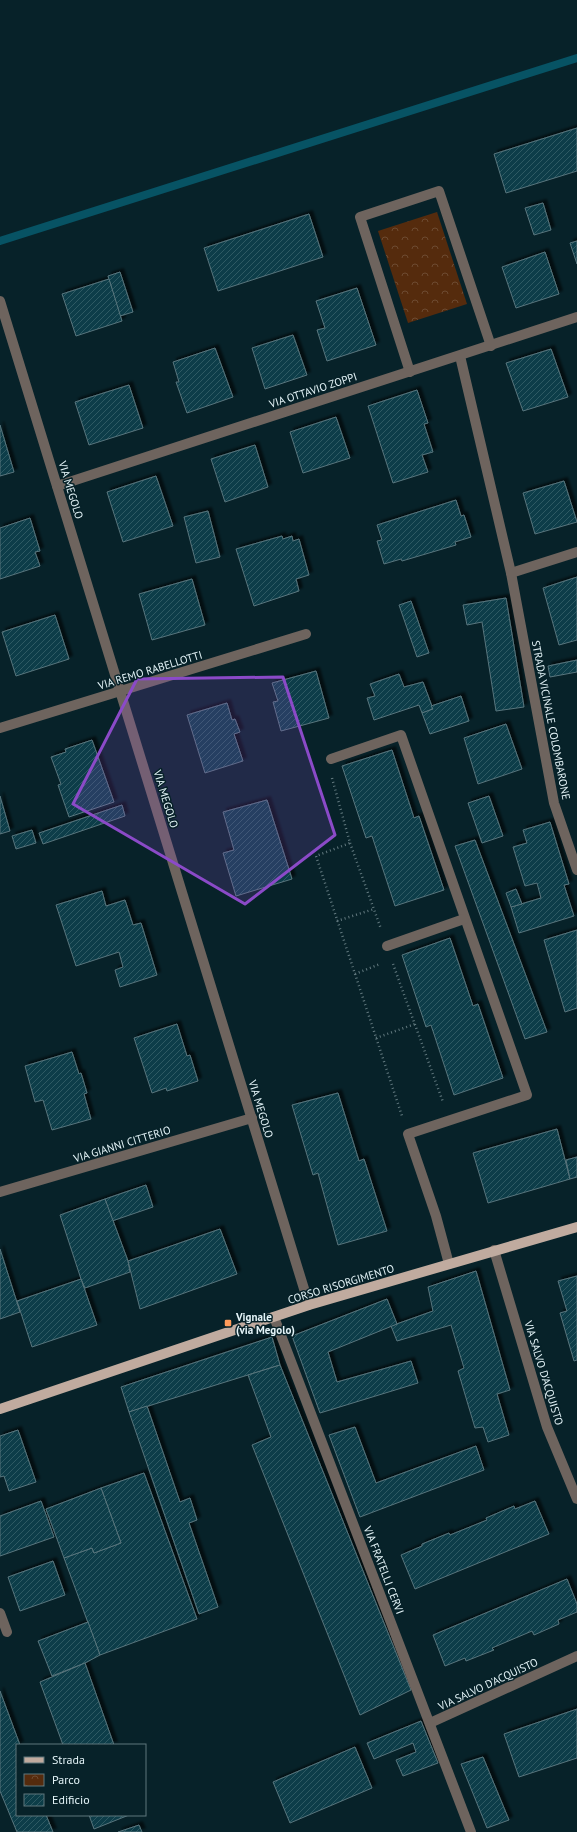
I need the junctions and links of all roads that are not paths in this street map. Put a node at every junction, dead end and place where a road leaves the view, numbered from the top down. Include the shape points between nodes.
1 (0, 301) edge
2 (577, 317) edge
3 (491, 346) junction
4 (460, 356) junction
5 (410, 372) junction
6 (57, 486) junction
7 (577, 552) edge
8 (511, 573) junction
9 (306, 634) dead end
10 (120, 691) junction
11 (0, 728) edge
12 (331, 759) road end
13 (577, 870) edge
14 (464, 919) junction
15 (387, 946) road end
16 (252, 1118) junction
17 (0, 1192) edge
18 (577, 1227) edge
19 (494, 1250) junction
20 (449, 1264) junction
21 (309, 1305) junction
22 (274, 1317) junction
23 (0, 1409) edge
24 (577, 1499) edge
25 (0, 1613) edge
26 (7, 1632) dead end
27 (577, 1656) edge
28 (430, 1723) junction
29 (471, 1832) edge

1 - 6 street, VIA MEGOLO
2 - 3 street, VIA OTTAVIO ZOPPI
3 - 4 street, VIA OTTAVIO ZOPPI
3 - 5 street via 439,191 360,217
4 - 5 street, VIA OTTAVIO ZOPPI
4 - 8 street, STRADA VICINALE COLOMBARONE
5 - 6 street, VIA OTTAVIO ZOPPI
6 - 10 street, VIA MEGOLO
7 - 8 street
8 - 13 street, STRADA VICINALE COLOMBARONE via 554,803
9 - 10 street, VIA REMO RABELLOTTI
10 - 11 street, VIA REMO RABELLOTTI
10 - 16 street, VIA MEGOLO
12 - 14 street via 401,735
14 - 15 street
14 - 20 street via 527,1095 408,1134 436,1216
16 - 17 street, VIA GIANNI CITTERIO
16 - 21 street, VIA MEGOLO
18 - 19 main road, CORSO RISORGIMENTO
19 - 20 main road, CORSO RISORGIMENTO
19 - 24 street, VIA SALVO D'ACQUISTO via 548,1427
20 - 21 main road, CORSO RISORGIMENTO
21 - 22 main road, CORSO RISORGIMENTO
22 - 23 main road, CORSO RISORGIMENTO
22 - 28 street, VIA FRATELLI CERVI
25 - 26 street
27 - 28 street, VIA SALVO D'ACQUISTO
28 - 29 street, VIA FRATELLI CERVI

